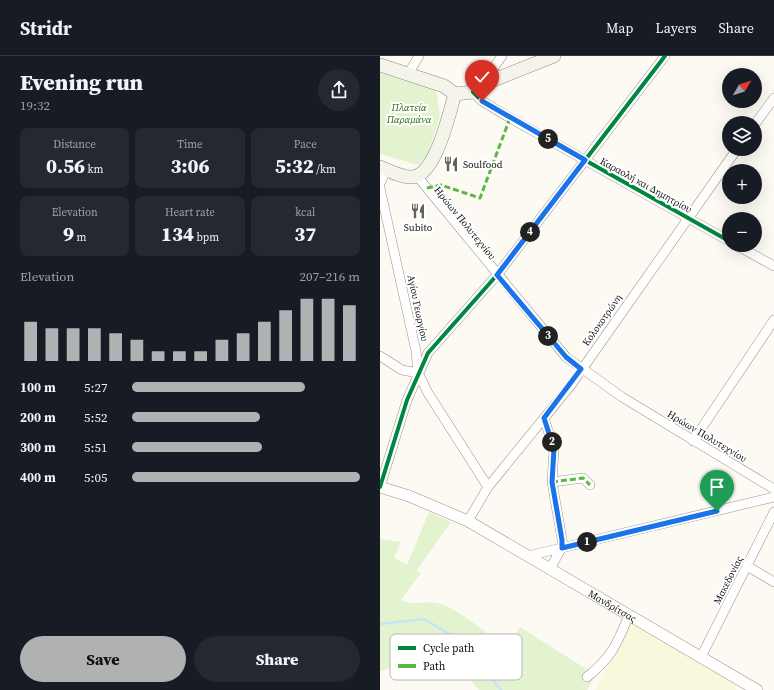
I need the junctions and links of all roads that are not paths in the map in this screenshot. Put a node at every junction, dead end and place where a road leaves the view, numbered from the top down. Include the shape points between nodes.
1 (419, 56) edge
2 (502, 56) edge
3 (554, 56) edge
4 (664, 56) edge
5 (380, 65) edge
6 (408, 74) junction
7 (477, 89) junction
8 (455, 94) junction
9 (774, 98) edge
10 (761, 116) edge
11 (732, 156) edge
12 (585, 160) junction
13 (383, 168) edge
14 (417, 176) junction
15 (380, 184) edge
16 (380, 188) edge
17 (688, 218) junction
18 (722, 237) edge
19 (749, 252) edge
20 (774, 266) edge
21 (497, 275) junction
22 (774, 320) edge
23 (380, 356) edge
24 (581, 369) junction
25 (418, 373) junction
26 (544, 418) junction
27 (693, 441) junction
28 (552, 482) junction
29 (590, 485) dead end
30 (380, 487) edge
31 (488, 487) junction
32 (774, 489) edge
33 (774, 497) edge
34 (774, 512) edge
35 (468, 521) junction
36 (562, 548) junction
37 (528, 556) junction
38 (747, 566) junction
39 (550, 569) junction
40 (774, 582) edge
41 (629, 615) junction
42 (701, 657) junction
43 (587, 677) dead end
44 (744, 687) edge
45 (757, 690) edge

1 - 6 street
2 - 7 street
3 - 7 main road
4 - 12 street
5 - 6 main road
6 - 8 main road via 444,86
7 - 8 main road
7 - 12 street, Καραολή και Δημητρίου via 482,101
8 - 14 main road via 432,161 426,170
9 - 10 street
11 - 17 street, Κολοκοτρώνη
12 - 17 street, Καραολή και Δημητρίου
12 - 21 street
13 - 14 main road via 407,177
13 - 15 street
14 - 21 street, Ηρώων Πολυτεχνίου
16 - 25 street, Αγίου Γεωργίου via 416,351
17 - 18 street, Καραολή και Δημητρίου
17 - 24 street, Κολοκοτρώνη
19 - 20 street
21 - 24 street, Ηρώων Πολυτεχνίου via 566,357
21 - 25 street via 428,353
22 - 27 street
23 - 25 street via 402,370
24 - 26 street, Κολοκοτρώνη
24 - 27 street, Ηρώων Πολυτεχνίου
25 - 30 street
25 - 31 street, Αγίου Γεωργίου via 428,394
26 - 28 street via 554,449
26 - 31 street, Κολοκοτρώνη
27 - 32 street, Ηρώων Πολυτεχνίου
28 - 29 street via 583,478
28 - 36 street
30 - 35 street, Μανδρίτσας via 409,496
31 - 35 street, Κολοκοτρώνη
33 - 36 street
34 - 38 street, Μακεδονίας
35 - 37 street, Μανδρίτσας
36 - 37 street
36 - 39 street
37 - 39 street, Μανδρίτσας
38 - 40 street
38 - 42 street, Μακεδονίας
39 - 41 street, Μανδρίτσας
41 - 42 street, Μανδρίτσας
41 - 43 street via 615,648 604,663
42 - 44 street, Μανδρίτσας
44 - 45 street, Μανδρίτσας

